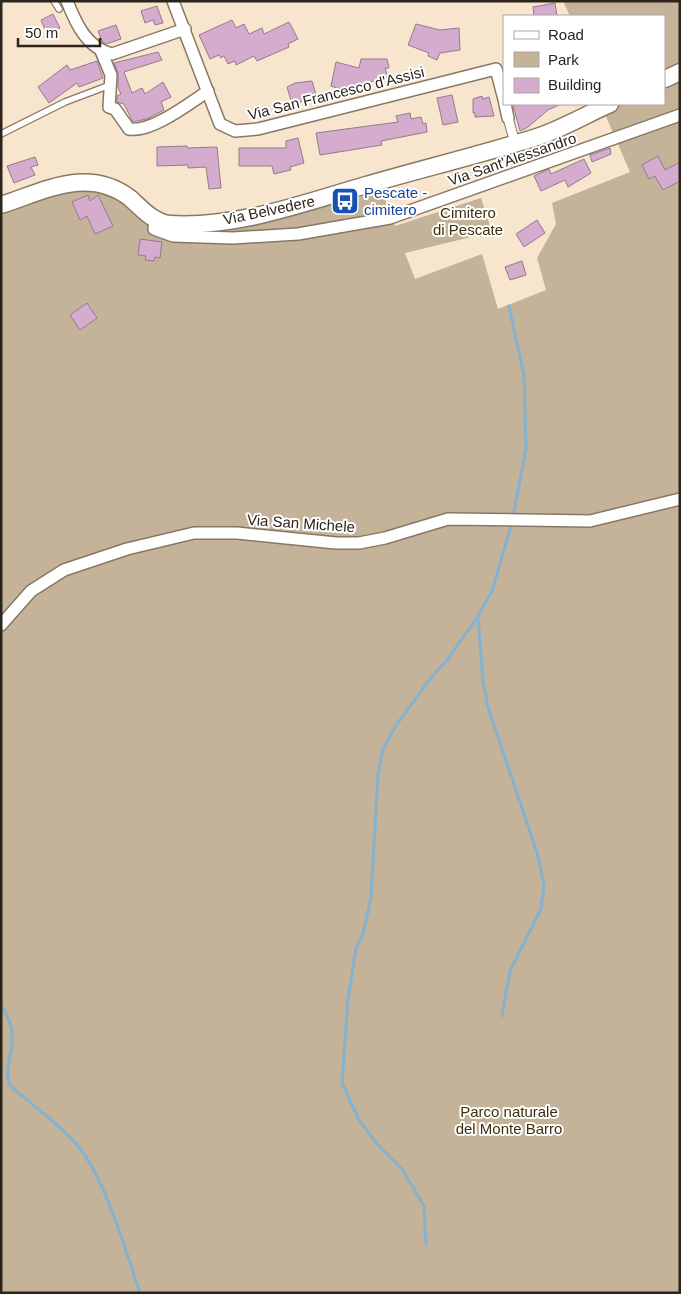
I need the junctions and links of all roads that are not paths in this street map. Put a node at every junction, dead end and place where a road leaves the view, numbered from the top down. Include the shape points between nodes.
1 (54, 1) edge
2 (173, 1) edge
3 (63, 5) edge
4 (186, 29) junction
5 (101, 51) junction
6 (680, 72) edge
7 (666, 79) edge
8 (110, 85) junction
9 (208, 91) junction
10 (503, 95) edge
11 (505, 105) edge
12 (608, 105) edge
13 (680, 115) edge
14 (508, 118) joint
15 (1, 134) edge
16 (515, 143) junction
17 (1, 206) edge
18 (155, 219) junction
19 (680, 499) edge
20 (1, 625) edge

1 - 3 lane
2 - 4 street, Via San Francesco d'Assisi
3 - 5 street via 89,43
4 - 5 street via 112,54
4 - 9 street, Via San Francesco d'Assisi
5 - 8 street via 111,75
6 - 7 main road
8 - 9 street via 109,107 115,109 130,129 138,130
8 - 15 lane via 65,102
9 - 10 street, Via San Francesco d'Assisi via 220,124 235,131 258,129 496,69
11 - 14 street, Via San Francesco d'Assisi
12 - 16 main road, Via Belvedere
13 - 18 street, Via Sant'Alessandro via 390,218 298,234 233,238 173,236 154,230
14 - 16 street, Via San Francesco d'Assisi
16 - 18 main road, Via Belvedere via 289,208 238,219 169,224
17 - 18 main road, Via Belvedere via 78,181 97,182 130,199
19 - 20 street, Via San Michele via 590,520 448,519 359,543 237,533 194,533 127,549 64,570 31,591

